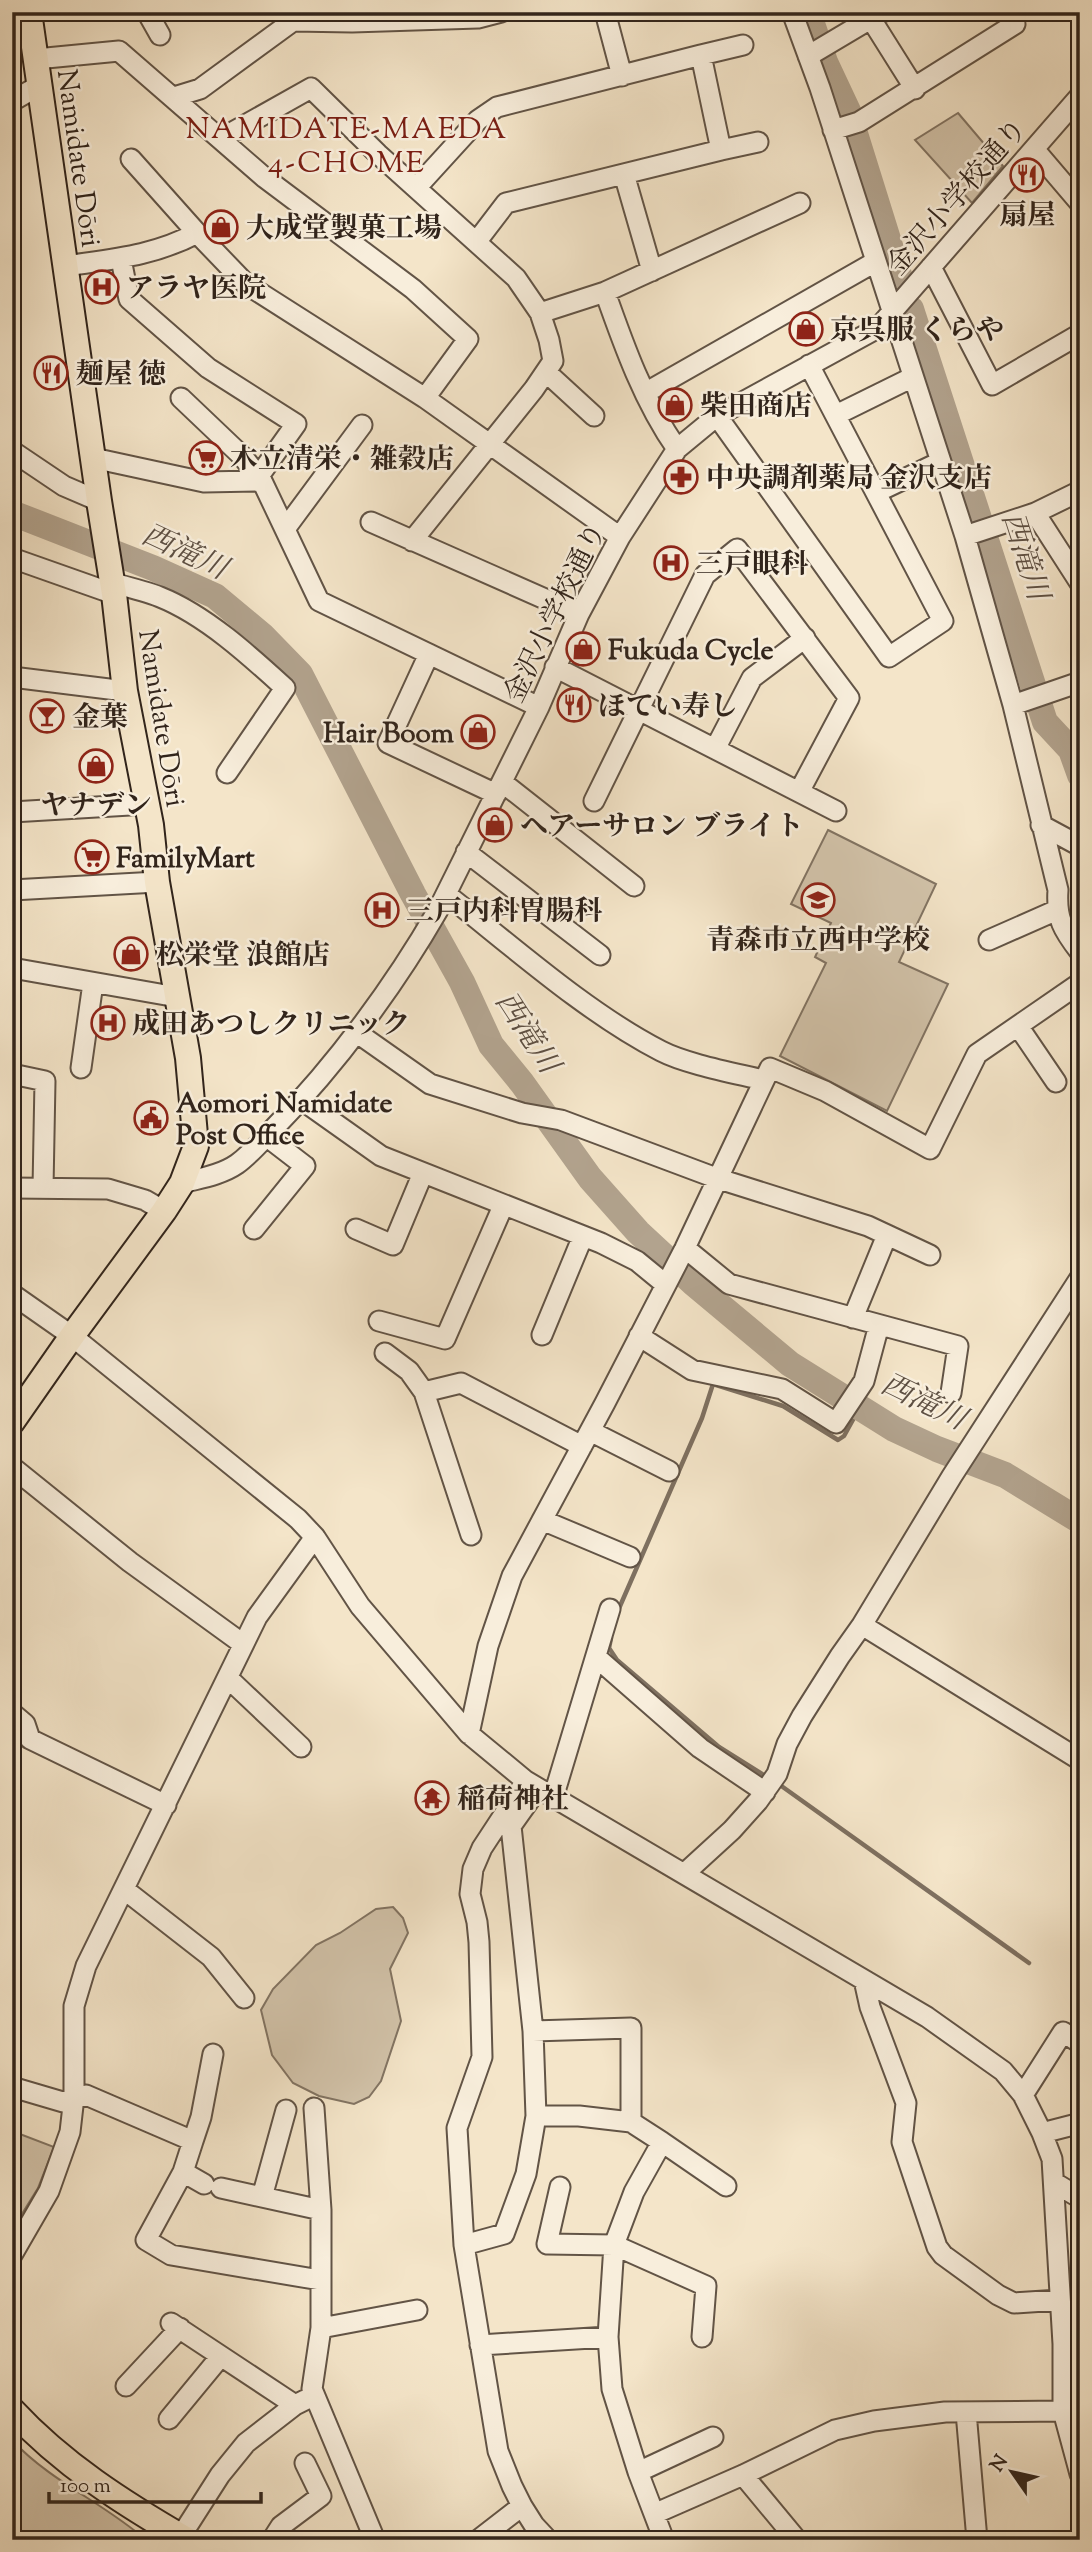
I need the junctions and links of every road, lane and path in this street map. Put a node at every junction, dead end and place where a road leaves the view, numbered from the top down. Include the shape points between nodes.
1 (29, 12) edge
2 (148, 12) edge
3 (501, 12) edge
4 (605, 12) edge
5 (792, 12) edge
6 (1008, 12) edge
7 (876, 16) edge
8 (352, 17) edge
9 (160, 35) dead end
10 (743, 45) dead end
11 (817, 51) junction
12 (701, 55) junction
13 (36, 59) junction
14 (622, 76) junction
15 (40, 85) junction
16 (915, 89) junction
17 (1080, 96) edge
18 (174, 97) junction
19 (13, 100) edge
20 (847, 126) junction
21 (222, 138) junction
22 (758, 142) dead end
23 (1034, 149) junction
24 (721, 150) junction
25 (131, 159) dead end
26 (624, 174) junction
27 (416, 188) junction
28 (800, 203) dead end
29 (1080, 203) edge
30 (197, 233) junction
31 (477, 242) junction
32 (121, 258) junction
33 (875, 262) junction
34 (66, 266) junction
35 (931, 267) junction
36 (652, 271) junction
37 (605, 292) junction
38 (540, 313) junction
39 (892, 315) junction
40 (1080, 334) edge
41 (809, 365) junction
42 (546, 372) junction
43 (914, 377) junction
44 (645, 393) junction
45 (181, 398) dead end
46 (425, 398) junction
47 (836, 415) junction
48 (594, 416) dead end
49 (717, 416) junction
50 (362, 425) dead end
51 (491, 444) junction
52 (677, 449) junction
53 (12, 451) edge
54 (93, 458) junction
55 (940, 462) junction
56 (261, 479) junction
57 (1080, 491) edge
58 (877, 492) junction
59 (99, 501) junction
60 (1035, 513) junction
61 (371, 522) dead end
62 (285, 530) junction
63 (976, 533) junction
64 (620, 537) junction
65 (412, 541) junction
66 (12, 558) edge
67 (112, 581) junction
68 (1080, 583) edge
69 (579, 614) junction
70 (805, 638) junction
71 (429, 654) junction
72 (555, 667) junction
73 (12, 677) edge
74 (1080, 682) edge
75 (125, 691) junction
76 (1013, 705) junction
77 (539, 707) junction
78 (637, 709) junction
79 (715, 749) junction
80 (226, 773) dead end
81 (499, 788) junction
82 (799, 792) junction
83 (594, 801) dead end
84 (147, 804) junction
85 (836, 811) dead end
86 (12, 813) edge
87 (1041, 825) junction
88 (1080, 846) edge
89 (466, 852) junction
90 (157, 882) junction
91 (634, 886) dead end
92 (12, 890) edge
93 (442, 902) junction
94 (1057, 910) junction
95 (989, 940) dead end
96 (1080, 952) edge
97 (600, 955) dead end
98 (12, 968) edge
99 (93, 983) junction
100 (1080, 983) edge
101 (177, 997) junction
102 (1018, 1026) junction
103 (356, 1031) junction
104 (81, 1068) dead end
105 (12, 1074) edge
106 (763, 1080) junction
107 (1056, 1082) dead end
108 (302, 1100) junction
109 (266, 1136) junction
110 (423, 1173) junction
111 (716, 1178) junction
112 (182, 1183) junction
113 (12, 1188) edge
114 (43, 1188) junction
115 (503, 1206) junction
116 (164, 1211) junction
117 (254, 1229) dead end
118 (356, 1229) dead end
119 (887, 1235) junction
120 (583, 1236) junction
121 (683, 1251) junction
122 (930, 1255) dead end
123 (1080, 1278) edge
124 (667, 1281) junction
125 (12, 1294) edge
126 (853, 1318) junction
127 (379, 1321) dead end
128 (879, 1325) junction
129 (72, 1335) junction
130 (542, 1335) dead end
131 (639, 1336) junction
132 (385, 1353) dead end
133 (424, 1392) junction
134 (951, 1393) dead end
135 (12, 1422) edge
136 (586, 1439) junction
137 (12, 1467) edge
138 (668, 1471) dead end
139 (542, 1520) junction
140 (471, 1535) dead end
141 (315, 1536) junction
142 (630, 1557) dead end
143 (610, 1609) dead end
144 (862, 1625) junction
145 (243, 1644) junction
146 (596, 1657) junction
147 (228, 1678) junction
148 (12, 1713) edge
149 (469, 1734) junction
150 (301, 1747) dead end
151 (1080, 1760) edge
152 (539, 1789) junction
153 (765, 1792) junction
154 (166, 1805) junction
155 (685, 1873) junction
156 (125, 1891) junction
157 (864, 1980) junction
158 (244, 1998) dead end
159 (533, 2031) junction
160 (1080, 2043) edge
161 (212, 2054) dead end
162 (12, 2087) edge
163 (1023, 2095) junction
164 (74, 2097) junction
165 (314, 2108) dead end
166 (286, 2110) dead end
167 (536, 2116) junction
168 (631, 2122) junction
169 (1080, 2126) edge
170 (1042, 2133) junction
171 (193, 2141) junction
172 (662, 2142) junction
173 (183, 2172) junction
174 (1055, 2183) junction
175 (560, 2186) dead end
176 (726, 2186) dead end
177 (262, 2197) junction
178 (1080, 2198) edge
179 (320, 2210) junction
180 (464, 2245) junction
181 (614, 2245) junction
182 (12, 2255) edge
183 (320, 2280) junction
184 (1060, 2300) junction
185 (417, 2310) dead end
186 (321, 2328) junction
187 (608, 2337) junction
188 (702, 2337) dead end
189 (480, 2345) junction
190 (221, 2356) junction
191 (126, 2386) dead end
192 (312, 2389) junction
193 (295, 2405) junction
194 (12, 2410) edge
195 (1063, 2411) junction
196 (966, 2412) junction
197 (169, 2419) dead end
198 (713, 2437) dead end
199 (305, 2463) dead end
200 (638, 2472) junction
201 (1080, 2474) edge
202 (743, 2475) junction
203 (522, 2506) junction
204 (653, 2514) junction
205 (184, 2538) edge
206 (272, 2540) edge
207 (375, 2540) edge
208 (478, 2540) edge
209 (548, 2540) edge
210 (664, 2540) edge
211 (797, 2540) edge
212 (977, 2540) edge

1 - 13 main road, Namidate Dōri
2 - 9 street
3 - 8 street via 478,18
4 - 14 street
5 - 11 street
6 - 16 street via 1015,24
7 - 11 street
7 - 16 street
8 - 18 street via 293,20 200,89
10 - 12 street
11 - 20 street
12 - 14 street
12 - 24 street
13 - 15 main road, Namidate Dōri
13 - 18 street via 119,51
14 - 27 street via 497,107 478,120
15 - 19 street
15 - 34 main road, Namidate Dōri
16 - 20 street
17 - 23 street, 金沢小学校通り
18 - 21 street
20 - 33 street
21 - 27 street via 311,88
21 - 46 street via 265,178 413,289 468,339
22 - 24 street
23 - 29 street
23 - 35 street, 金沢小学校通り
24 - 26 street
25 - 30 street
26 - 31 street via 506,203
26 - 36 street
27 - 31 street
28 - 36 street
30 - 32 street via 172,246
30 - 46 street via 246,284
31 - 38 street via 516,278
32 - 34 street
32 - 56 street via 129,299 208,369 296,424
33 - 39 street
33 - 44 street
34 - 54 main road, Namidate Dōri
35 - 39 street, 金沢小学校通り
35 - 40 street via 992,385
36 - 37 street
37 - 38 street
37 - 44 street
38 - 42 street via 553,361
39 - 41 street, 金沢小学校通り via 878,328
39 - 43 street
41 - 47 street
41 - 49 street, 金沢小学校通り
42 - 48 street
42 - 51 street
43 - 47 street
43 - 55 street
44 - 52 street
45 - 56 street
46 - 51 street
47 - 58 street
49 - 52 street, 金沢小学校通り
49 - 58 street via 889,657 943,621
50 - 62 street
51 - 64 street
51 - 65 street
52 - 64 street, 金沢小学校通り
53 - 59 street via 64,486
54 - 56 street via 204,482
54 - 59 main road, Namidate Dōri
55 - 58 street
55 - 63 street
56 - 62 street
57 - 60 street
59 - 67 main road, Namidate Dōri
60 - 63 street
60 - 68 street
61 - 65 street
62 - 71 street via 319,601
63 - 76 street
64 - 69 street, 金沢小学校通り
65 - 69 street
66 - 67 street
67 - 75 main road, Namidate Dōri
67 - 80 street via 162,598 207,624 285,688
69 - 72 street, 金沢小学校通り
70 - 78 street via 737,549 705,575
70 - 79 street via 752,678
70 - 82 street via 849,698
71 - 77 street
71 - 81 street via 388,743
72 - 77 street, 金沢小学校通り
72 - 78 street
73 - 75 street
74 - 76 street
75 - 84 main road, Namidate Dōri
76 - 87 street
77 - 81 street, 金沢小学校通り
78 - 79 street
78 - 83 street
79 - 82 street
81 - 89 street, 金沢小学校通り
81 - 91 street
82 - 85 street
84 - 86 street
84 - 90 main road, Namidate Dōri
87 - 88 street
87 - 94 street via 1058,890
89 - 93 street, 金沢小学校通り
89 - 97 street
90 - 92 street
90 - 101 main road, Namidate Dōri
93 - 103 street, 金沢小学校通り via 422,939
93 - 106 street via 663,1052
94 - 95 street
94 - 96 street via 1063,931
98 - 99 street
99 - 101 street
99 - 104 street
100 - 102 street
101 - 112 main road, Namidate Dōri via 196,1146
102 - 106 street via 977,1054 930,1149 825,1091 769,1068
102 - 107 street
103 - 108 street, 金沢小学校通り
103 - 111 street via 430,1084 522,1113 561,1120
105 - 114 street via 45,1081
106 - 111 street
108 - 109 street, 金沢小学校通り
108 - 110 street via 381,1156
109 - 112 street, 金沢小学校通り via 237,1164 216,1175
109 - 117 street via 305,1166
110 - 115 street
110 - 118 street via 393,1245
111 - 119 street
111 - 121 street
112 - 116 main road, Namidate Dōri
113 - 114 street
114 - 116 street via 108,1189
115 - 120 street
115 - 127 street via 444,1339
116 - 129 main road, Namidate Dōri
119 - 122 street
119 - 126 street
120 - 124 street
120 - 130 street
121 - 124 street
121 - 126 street via 729,1284
123 - 144 street
124 - 131 street
125 - 129 street
126 - 128 street
128 - 131 street via 864,1381 836,1423 782,1389 692,1370
128 - 134 street via 958,1346
129 - 135 main road, Namidate Dōri
129 - 141 street
131 - 136 street
132 - 133 street via 410,1371
133 - 136 street via 461,1384
133 - 140 street
136 - 138 street
136 - 139 street
137 - 145 street via 130,1562
139 - 142 street
139 - 149 street via 508,1588 488,1647
141 - 145 street
141 - 149 street via 360,1606
143 - 146 street
144 - 151 street
144 - 153 street via 802,1716
145 - 147 street
146 - 152 street
146 - 153 street via 700,1748
147 - 150 street
147 - 154 street
148 - 154 street via 25,1724 30,1739
149 - 152 street
152 - 155 street
152 - 159 street via 511,1826
152 - 180 street via 482,1848 473,1869 470,1894 478,1932 483,2018 482,2057 457,2128
153 - 155 street
154 - 156 street
155 - 157 street
156 - 158 street via 211,1957
156 - 164 street via 86,1966 74,2006
157 - 163 street via 992,2063
157 - 184 street via 906,2103 902,2142 937,2247 1014,2303
159 - 167 street
159 - 168 street via 631,2028
160 - 163 street via 1063,2032
161 - 171 street
162 - 164 street via 63,2102
163 - 170 street
164 - 171 street via 86,2095
164 - 182 street via 69,2132 49,2191
165 - 179 street
166 - 177 street
167 - 168 street
167 - 180 street via 526,2174 504,2234
168 - 172 street
169 - 170 street
170 - 174 street
171 - 173 street
172 - 176 street
172 - 181 street via 634,2192
173 - 177 street via 213,2186
173 - 183 street via 146,2240 171,2255
174 - 178 street
174 - 184 street
175 - 181 street via 547,2244
177 - 179 street
179 - 183 street
180 - 189 street
181 - 187 street
181 - 188 street via 706,2286
183 - 186 street
184 - 195 street
185 - 186 street
186 - 192 street
187 - 189 street
187 - 200 street via 612,2389
189 - 203 street via 498,2451
190 - 191 street via 176,2325
190 - 193 street
190 - 197 street
192 - 193 street via 307,2399
192 - 207 street
193 - 205 street via 246,2443 220,2475
194 - 205 main road via 69,2465
195 - 196 street
195 - 201 street
196 - 202 street via 874,2421 835,2430
196 - 212 street
198 - 200 street
199 - 206 street via 321,2496 281,2526
200 - 204 street
202 - 204 street
202 - 211 street
203 - 208 street
203 - 209 street
204 - 210 street

